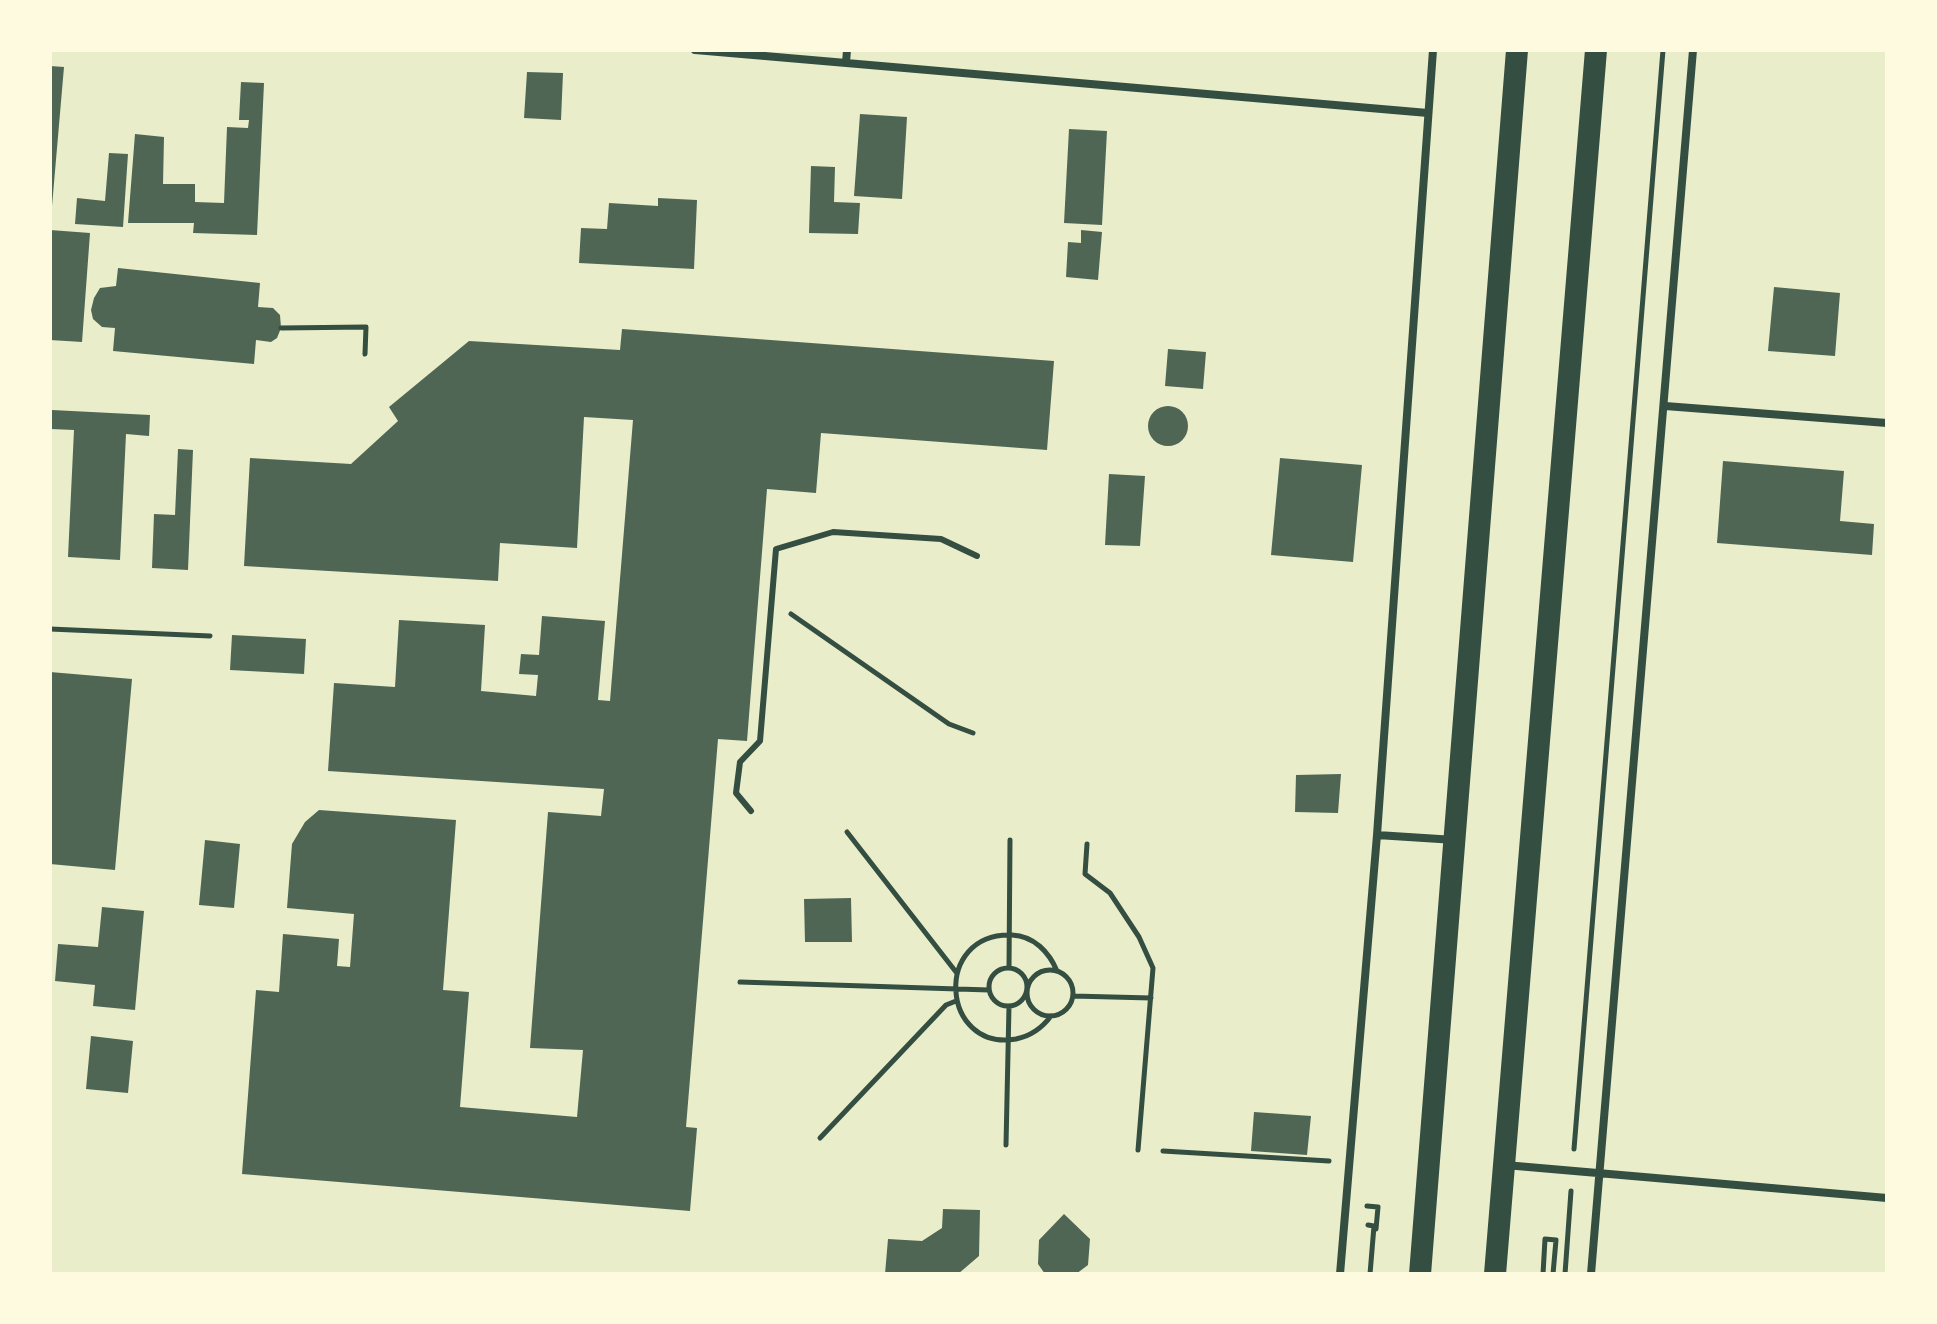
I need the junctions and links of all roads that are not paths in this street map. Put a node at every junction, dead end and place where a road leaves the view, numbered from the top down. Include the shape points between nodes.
1 (695, 50) edge
2 (847, 50) edge
3 (1433, 50) edge
4 (1517, 50) edge
5 (1596, 50) edge
6 (1693, 50) edge
7 (846, 63) junction
8 (1428, 113) junction
9 (1665, 406) junction
10 (1887, 423) edge
11 (977, 556) dead end
12 (751, 811) dead end
13 (1377, 835) junction
14 (1455, 840) junction
15 (1503, 1164) junction
16 (1599, 1173) junction
17 (1887, 1198) edge
18 (1340, 1274) edge
19 (1420, 1274) edge
20 (1495, 1274) edge
21 (1591, 1274) edge

1 - 7 street
2 - 7 street
3 - 8 street
4 - 14 highway
5 - 15 highway
6 - 9 street
7 - 8 street
8 - 13 street
9 - 10 street
9 - 16 street
11 - 12 lane via 941,539 833,532 776,549 760,741 740,762 736,793
13 - 14 street
13 - 18 street
14 - 19 highway
15 - 16 street
15 - 20 highway
16 - 17 street
16 - 21 street

